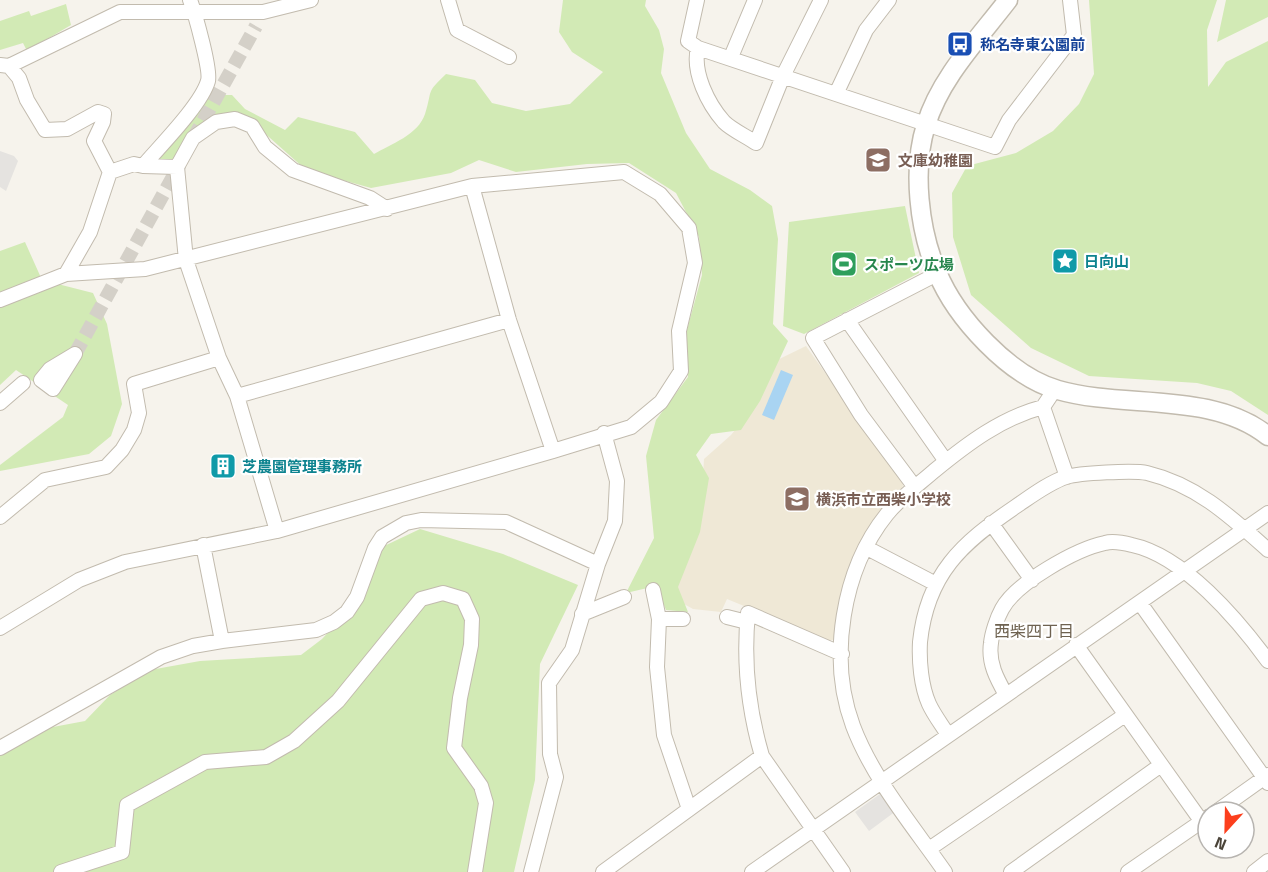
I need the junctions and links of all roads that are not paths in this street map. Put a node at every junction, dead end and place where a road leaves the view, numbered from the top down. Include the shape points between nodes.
1 (311, 0) edge
2 (448, 0) edge
3 (698, 0) edge
4 (756, 0) edge
5 (821, 0) edge
6 (889, 0) edge
7 (1008, 0) edge
8 (1070, 0) edge
9 (118, 6) edge
10 (193, 6) edge
11 (263, 12) junction
12 (256, 26) tunnel mouth
13 (698, 48) junction
14 (509, 57) dead end
15 (731, 57) junction
16 (4, 66) edge
17 (783, 76) junction
18 (836, 94) junction
19 (926, 124) junction
20 (143, 166) junction
21 (177, 167) junction
22 (110, 172) junction
23 (472, 186) junction
24 (387, 209) junction
25 (186, 260) junction
26 (66, 274) junction
27 (937, 274) junction
28 (0, 300) edge
29 (509, 320) junction
30 (847, 320) junction
31 (219, 358) junction
32 (23, 383) dead end
33 (1055, 389) junction
34 (237, 396) junction
35 (0, 403) edge
36 (1043, 407) junction
37 (604, 433) junction
38 (1268, 436) edge
39 (553, 451) junction
40 (945, 460) junction
41 (1067, 477) junction
42 (914, 486) junction
43 (1268, 513) edge
44 (0, 517) edge
45 (991, 523) junction
46 (1245, 530) junction
47 (277, 531) junction
48 (203, 545) junction
49 (867, 549) junction
50 (1268, 550) edge
51 (598, 564) junction
52 (1184, 572) junction
53 (1032, 580) junction
54 (934, 583) junction
55 (653, 590) dead end
56 (624, 597) dead end
57 (1140, 603) junction
58 (582, 614) junction
59 (727, 618) dead end
60 (659, 619) junction
61 (683, 619) dead end
62 (747, 622) junction
63 (0, 628) edge
64 (222, 641) junction
65 (1076, 645) junction
66 (842, 654) junction
67 (1268, 661) edge
68 (1005, 695) junction
69 (1125, 715) junction
70 (948, 735) junction
71 (0, 748) edge
72 (762, 756) junction
73 (1161, 765) junction
74 (1267, 779) edge
75 (882, 782) junction
76 (1235, 800) edge
77 (1196, 808) edge
78 (689, 809) junction
79 (1196, 825) edge
80 (812, 830) junction
81 (929, 849) junction
82 (1268, 861) edge
83 (61, 872) edge
84 (475, 872) edge
85 (531, 872) edge
86 (603, 872) edge
87 (752, 872) edge
88 (843, 872) edge
89 (945, 872) edge
90 (1011, 872) edge
91 (1128, 872) edge
92 (1254, 872) edge

1 - 11 street
2 - 14 street via 457,30
3 - 13 street via 688,41
4 - 15 street
5 - 17 street
6 - 18 street via 866,30
7 - 19 street via 952,73
8 - 19 street via 1074,35 1009,120 995,147
9 - 10 street
9 - 16 street
10 - 11 street
10 - 20 street via 209,79 200,100
11 - 12 street
13 - 15 street
13 - 17 street via 696,56 704,90 725,122 756,143
15 - 17 street
16 - 22 street via 19,78 45,130 67,129 98,112 104,114 93,141
17 - 18 street
18 - 19 street
19 - 27 street via 919,154 920,187 925,230
20 - 21 street
20 - 22 street via 134,164
21 - 24 street via 192,138 216,122 235,119 252,126 265,147 293,170 370,198
21 - 25 street
22 - 26 street via 90,232
23 - 24 street
23 - 29 street
23 - 37 street via 624,172 660,194 688,228 696,263 679,331 681,371 662,402 631,427
24 - 25 street
25 - 26 street via 145,269
25 - 31 street
26 - 28 street
27 - 30 street
27 - 33 street via 976,332 1002,357 1034,380
29 - 34 street
29 - 39 street
30 - 40 street
30 - 42 street via 813,339 861,415
31 - 34 street
31 - 44 street via 134,384 139,412 134,430 106,467 45,480
32 - 35 street
33 - 36 street
33 - 38 street via 1077,395 1201,407 1231,414
34 - 47 street
36 - 40 street via 1025,412 970,441
36 - 41 street
37 - 39 street
37 - 51 street via 617,481 615,520
39 - 47 street
40 - 42 street
41 - 45 street
41 - 46 street via 1145,472 1190,488
42 - 49 street via 886,515
43 - 46 street
45 - 53 street
45 - 54 street via 973,537
46 - 50 street
46 - 52 street
47 - 48 street
48 - 63 street via 125,562 79,580
48 - 64 street
49 - 54 street
49 - 66 street via 846,603
51 - 58 street
51 - 64 street via 506,522 406,523 382,537 357,597 334,622 316,630
52 - 53 street via 1157,552 1108,542 1066,558
52 - 57 street
52 - 67 street via 1242,626
53 - 68 street via 1003,608 991,645 993,671
54 - 70 street via 925,608 919,652 928,703
55 - 60 street
56 - 58 street
57 - 65 street
57 - 74 street
58 - 85 street via 572,650 549,683 550,754 556,777
59 - 62 street
60 - 61 street
60 - 78 street via 657,667 663,725
62 - 66 street via 748,613
62 - 72 street via 746,679 751,718
64 - 71 street via 160,657
65 - 68 street
65 - 69 street
66 - 75 street via 842,677 853,725
68 - 70 street
69 - 73 street
69 - 81 street
70 - 75 street
72 - 78 street
72 - 80 street
73 - 77 street
73 - 90 street
74 - 76 street
75 - 80 street
75 - 81 street
78 - 86 street
79 - 91 street
80 - 87 street
80 - 88 street
81 - 89 street
82 - 92 street
83 - 84 street via 122,852 127,805 206,762 266,758 294,741 338,701 421,599 443,593 463,599 472,619 454,748 481,786 486,803

